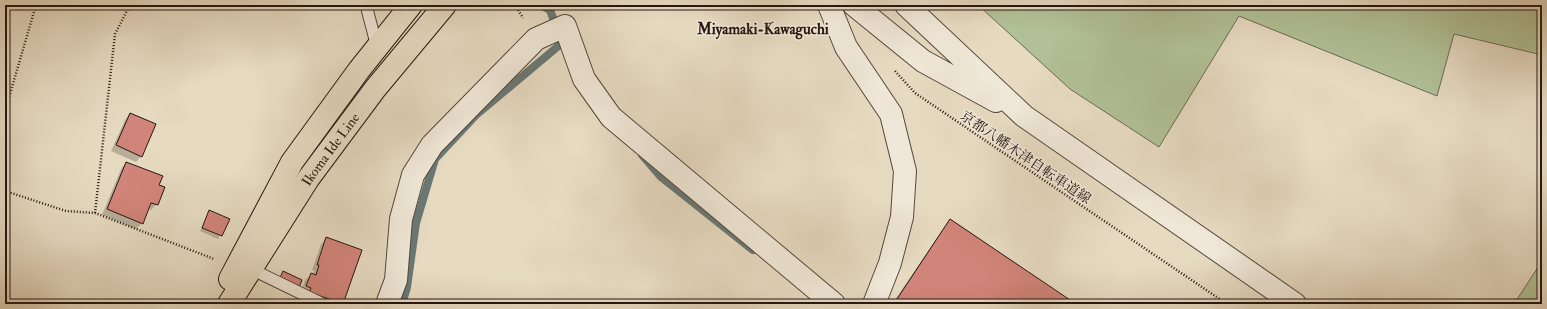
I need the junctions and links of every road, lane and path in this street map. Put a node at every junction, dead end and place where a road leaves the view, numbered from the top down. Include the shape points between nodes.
1 (36, 5) edge
2 (130, 5) edge
3 (366, 5) edge
4 (411, 5) edge
5 (445, 5) edge
6 (829, 5) edge
7 (854, 5) edge
8 (906, 5) edge
9 (378, 47) junction
10 (890, 66) dead end
11 (5, 110) edge
12 (1024, 116) junction
13 (5, 192) edge
14 (95, 213) junction
15 (243, 268) junction
16 (218, 304) edge
17 (229, 304) edge
18 (323, 304) edge
19 (387, 304) edge
20 (834, 304) edge
21 (874, 304) edge
22 (1227, 304) edge
23 (1295, 304) edge

1 - 11 path
2 - 14 path via 115,34
3 - 9 lane
4 - 9 main road, Ikoma Ide Line
5 - 15 main road, Ikoma Ide Line via 375,89
6 - 21 street via 846,47 890,114 905,171 902,217 890,263
7 - 12 street via 923,60
8 - 12 street
9 - 15 main road, Ikoma Ide Line via 292,162
10 - 22 path, 京都八幡木津自転車道線 via 915,93
12 - 23 street
13 - 14 path via 66,211
14 - 15 path
15 - 16 main road, Ikoma Ide Line
15 - 17 main road, Ikoma Ide Line
15 - 18 lane
19 - 20 street via 396,280 401,219 413,175 432,145 536,39 565,26 584,79 611,117

